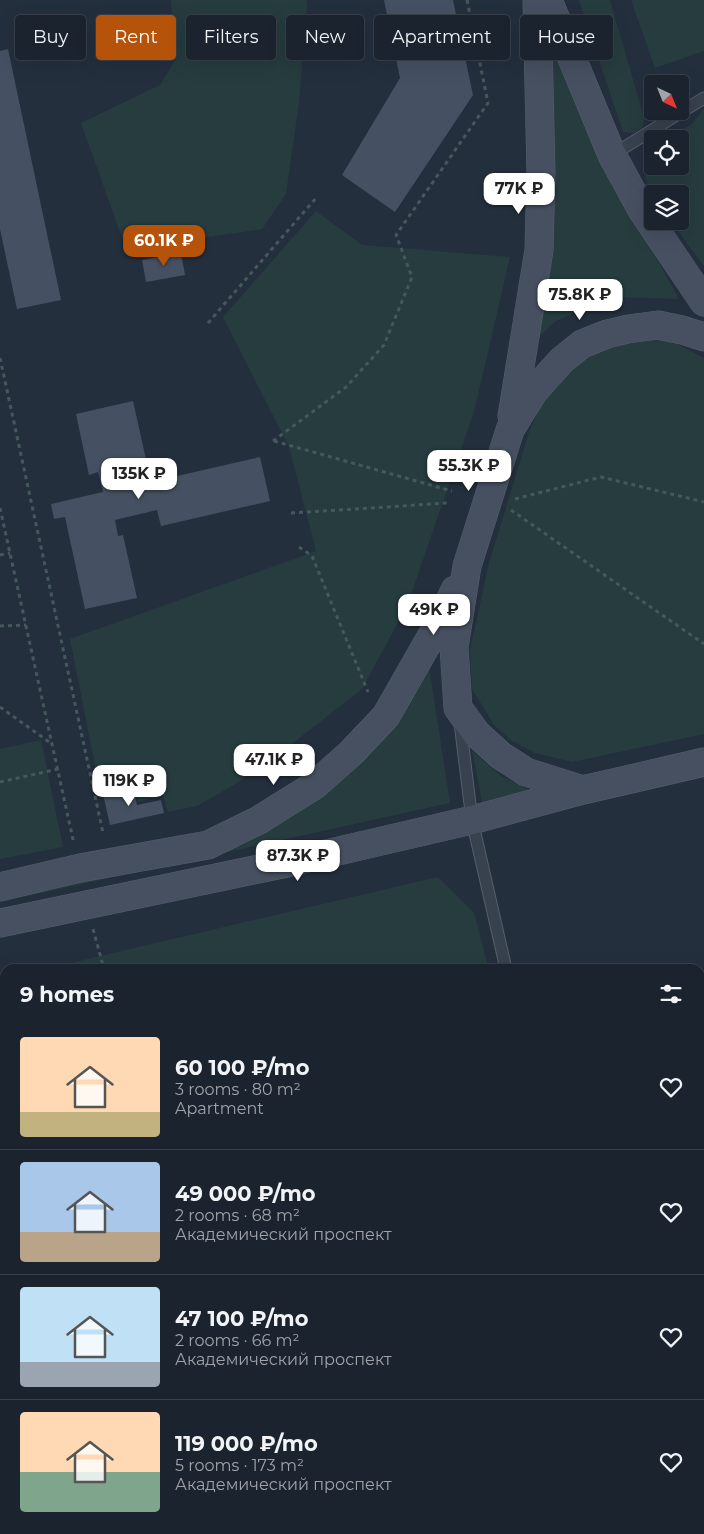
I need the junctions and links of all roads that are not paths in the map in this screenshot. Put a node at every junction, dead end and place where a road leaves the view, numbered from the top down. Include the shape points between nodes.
1 (537, 0) edge
2 (548, 0) edge
3 (704, 98) edge
4 (612, 155) junction
5 (704, 302) edge
6 (704, 337) edge
7 (510, 430) junction
8 (467, 566) junction
9 (458, 708) junction
10 (704, 762) edge
11 (583, 790) junction
12 (472, 820) junction
13 (0, 887) edge
14 (0, 924) edge
15 (505, 964) edge

1 - 7 main road via 541,173 539,250
2 - 4 main road
3 - 4 lane
4 - 5 main road via 642,210
6 - 7 main road via 658,326 628,329 582,344 534,390
7 - 8 main road
8 - 9 main road via 454,647
8 - 13 main road via 386,716 315,785 259,820 208,844
9 - 11 main road via 477,734 500,755 526,772
9 - 12 lane
10 - 11 main road
11 - 12 main road
12 - 14 main road
12 - 15 lane

